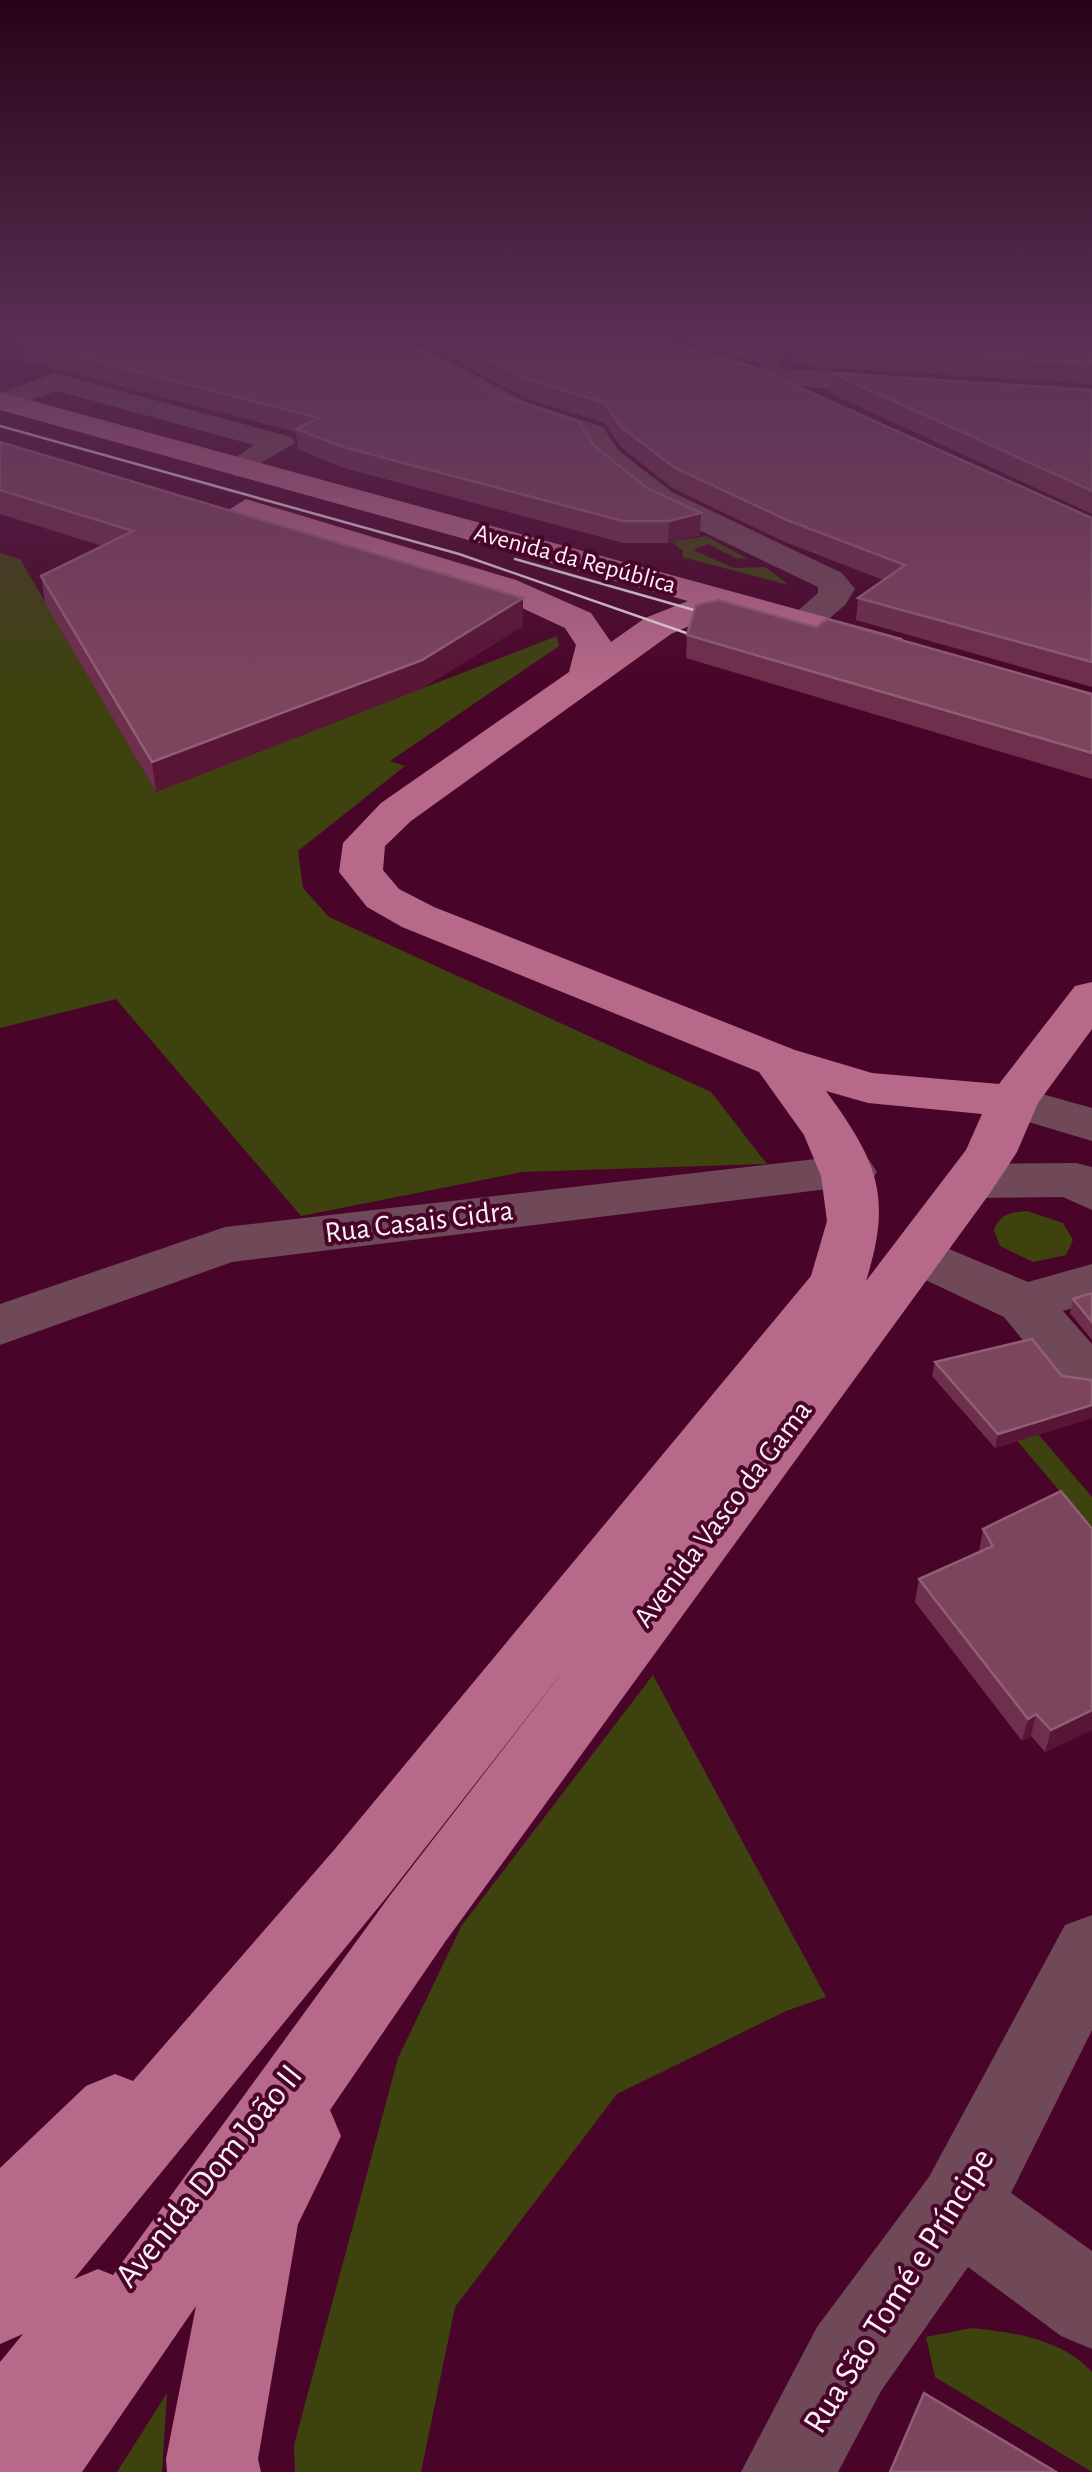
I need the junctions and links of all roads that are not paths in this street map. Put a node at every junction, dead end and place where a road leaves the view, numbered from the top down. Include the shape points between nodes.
1 (188, 454) edge
2 (260, 454) edge
3 (601, 454) edge
4 (237, 468) junction
5 (209, 498) dead end
6 (749, 605) junction
7 (802, 622) junction
8 (919, 654) edge
9 (587, 676) junction
10 (1092, 996) edge
11 (777, 1061) junction
12 (1056, 1114) edge
13 (850, 1172) junction
14 (971, 1181) junction
15 (1084, 1187) edge
16 (918, 1254) junction
17 (1092, 1283) edge
18 (1024, 1304) junction
19 (0, 1325) edge
20 (1089, 1376) edge
21 (389, 1896) junction
22 (1092, 1950) edge
23 (960, 2207) junction
24 (0, 2228) edge
25 (0, 2300) edge
26 (1092, 2305) edge
27 (0, 2433) edge
28 (27, 2472) edge
29 (214, 2472) edge
30 (788, 2472) edge

1 - 4 main road, Avenida da República
2 - 4 street
3 - 7 street via 650,495 830,580 837,589 833,598
4 - 6 main road, Avenida da República
5 - 9 main road, Avenida da República via 474,577 560,610 578,621 594,645
6 - 7 main road, Avenida da República
6 - 9 main road via 696,610 658,626
7 - 8 main road, Avenida da República
9 - 11 main road via 396,812 364,843 361,872 384,898 418,916
10 - 12 main road, Avenida Vasco da Gama
11 - 12 main road via 868,1088
11 - 13 main road, Avenida Vasco da Gama
12 - 14 main road, Avenida Vasco da Gama via 991,1152
12 - 15 street
13 - 19 street, Rua Casais Cidra via 225,1245
13 - 21 main road, Avenida Vasco da Gama via 854,1224 837,1282
14 - 15 street
14 - 16 main road, Avenida Vasco da Gama
16 - 18 street
16 - 21 main road, Avenida Vasco da Gama
17 - 18 street
18 - 20 street
21 - 24 main road
21 - 25 main road
21 - 27 main road, Avenida Dom João II
21 - 28 main road
21 - 29 main road via 257,2215
22 - 23 street, Rua São Tomé e Príncipe
23 - 26 street
23 - 30 street, Rua São Tomé e Príncipe via 850,2359

